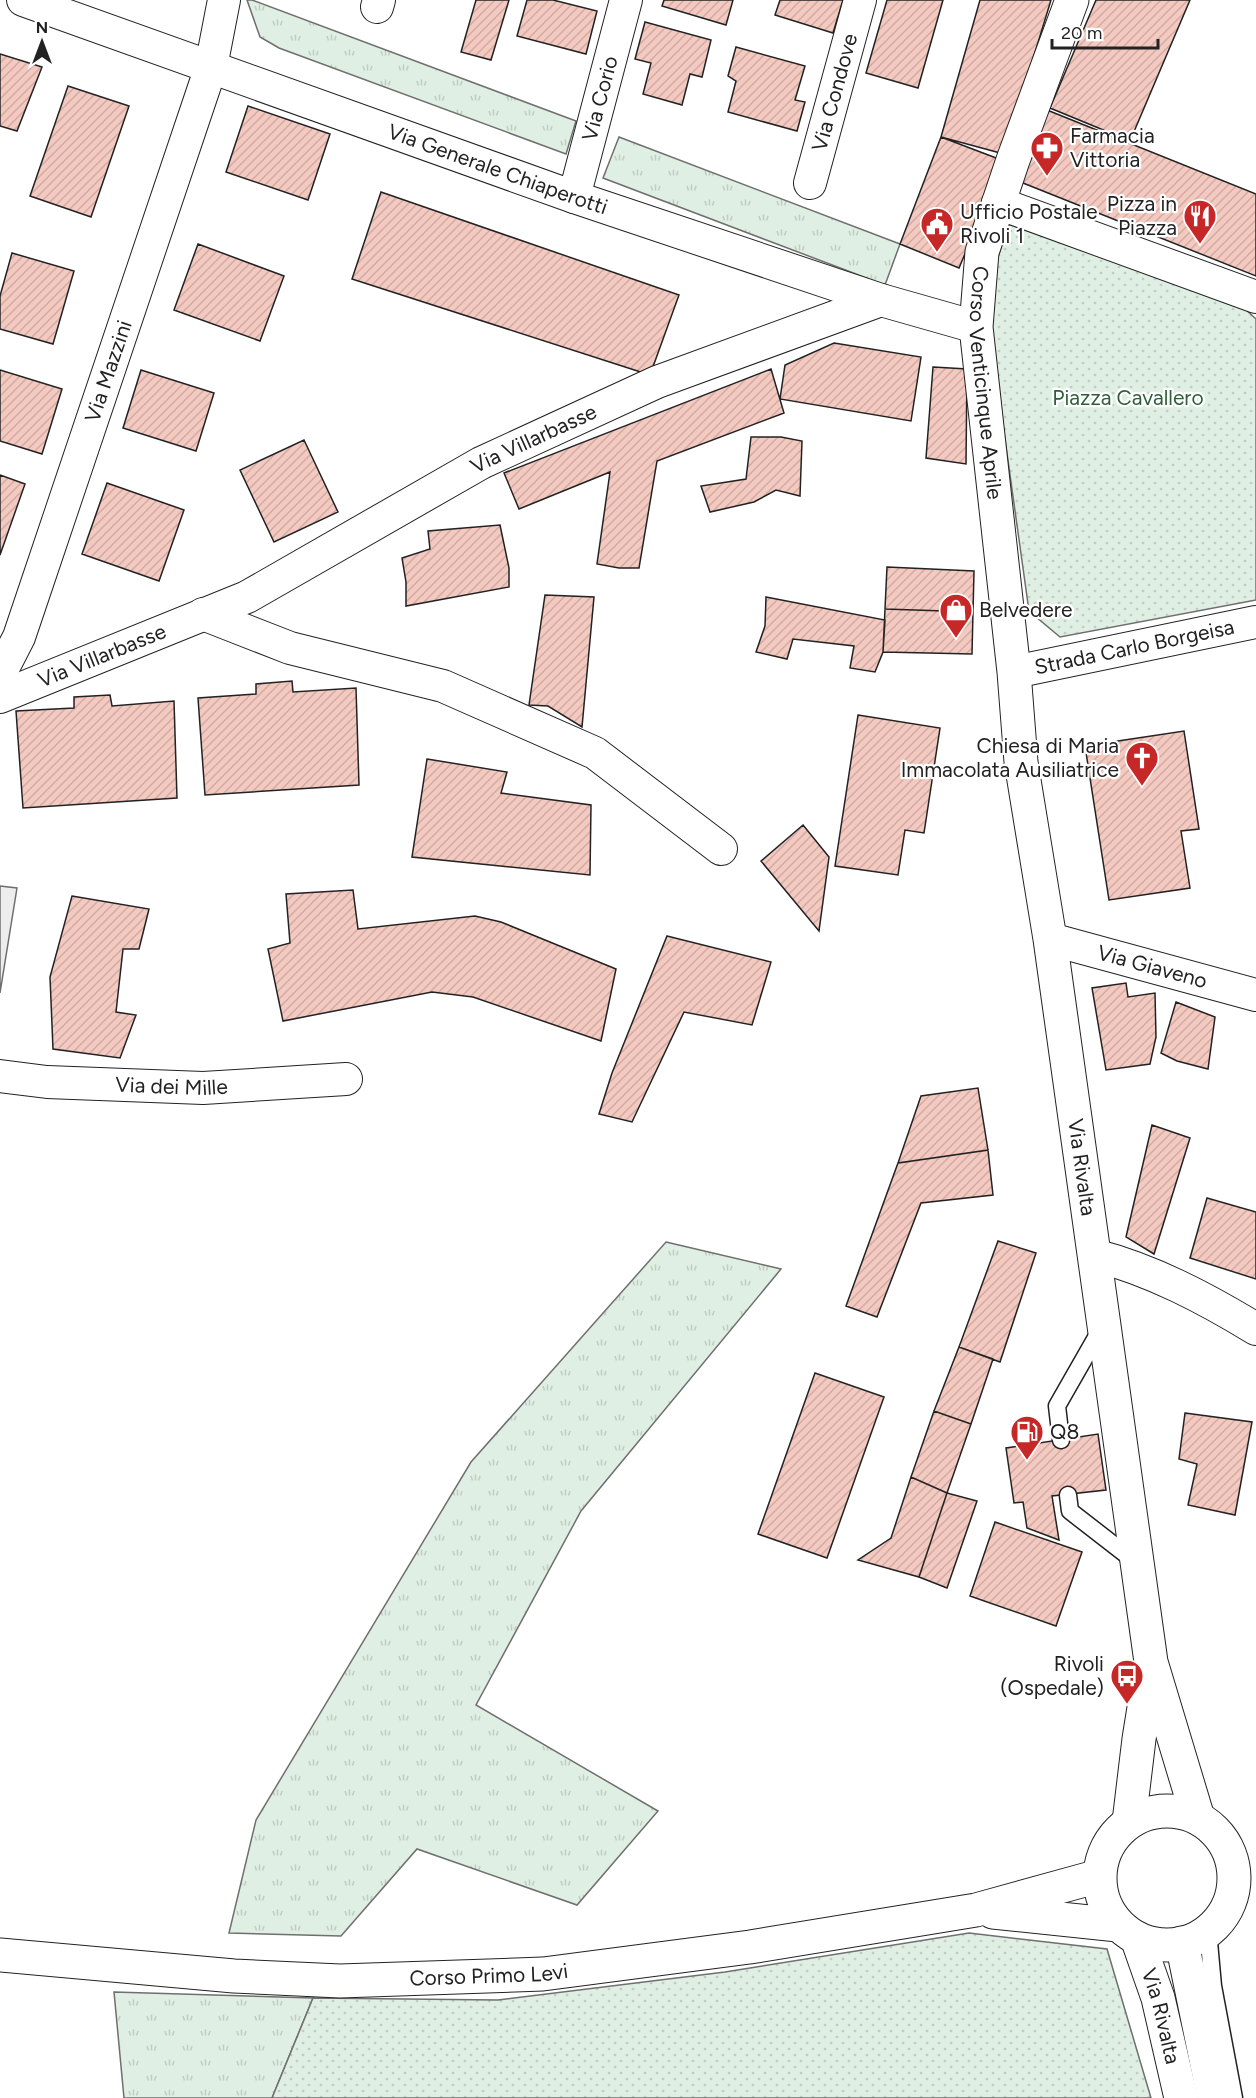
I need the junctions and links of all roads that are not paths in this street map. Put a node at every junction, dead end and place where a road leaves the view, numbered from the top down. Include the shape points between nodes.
1 (23, 0) edge
2 (224, 0) edge
3 (626, 0) edge
4 (861, 0) edge
5 (1072, 0) edge
6 (211, 67) junction
7 (810, 183) dead end
8 (574, 197) junction
9 (998, 203) junction
10 (1256, 297) edge
11 (881, 300) junction
12 (976, 327) junction
13 (203, 614) junction
14 (1256, 622) edge
15 (10, 634) edge
16 (1014, 672) junction
17 (0, 674) edge
18 (0, 697) edge
19 (721, 849) dead end
20 (1050, 939) junction
21 (1256, 995) edge
22 (0, 1076) edge
23 (346, 1079) dead end
24 (1094, 1255) junction
25 (1104, 1323) junction
26 (1256, 1329) edge
27 (1061, 1440) dead end
28 (1068, 1495) dead end
29 (1137, 1564) junction
30 (1151, 1662) junction
31 (1198, 1818) junction
32 (1129, 1822) junction
33 (1224, 1841) junction
34 (1256, 1847) edge
35 (1099, 1876) junction
36 (1256, 1900) edge
37 (976, 1910) junction
38 (1218, 1920) junction
39 (1127, 1931) junction
40 (1182, 1944) junction
41 (0, 1955) edge
42 (1181, 2098) edge
43 (1214, 2098) edge
44 (1234, 2098) edge

1 - 6 street, Via Generale Chiaperotti
2 - 6 street, Via Mazzini
3 - 8 street, Via Corio
4 - 7 street, Via Condove
5 - 9 street, Corso Venticinque Aprile
6 - 8 street, Via Generale Chiaperotti
6 - 15 street, Via Mazzini
8 - 11 street, Via Generale Chiaperotti
9 - 10 street
9 - 12 street, Corso Venticinque Aprile via 982,252
11 - 12 street, Via Generale Chiaperotti
11 - 13 street, Via Villarbasse via 657,382 481,463 247,597
12 - 16 street, Corso Venticinque Aprile
13 - 18 street, Via Villarbasse
13 - 19 street via 290,648 443,686 595,753
14 - 16 street, Strada Carlo Borgeisa
15 - 17 street, Via Mazzini
16 - 20 street, Via Rivalta via 1021,762
20 - 21 street, Via Giaveno
20 - 24 street, Via Rivalta
22 - 23 street, Via dei Mille via 47,1082 203,1088
24 - 25 street, Via Rivalta
24 - 26 street via 1180,1286
25 - 27 lane via 1057,1406
25 - 29 street, Via Rivalta
28 - 29 lane via 1070,1510
29 - 30 street, Via Rivalta
30 - 31 street, Via Rivalta
30 - 32 street, Via Rivalta
31 - 32 street via 1162,1810
31 - 33 street
32 - 35 street via 1113,1837 1103,1855
33 - 34 street
33 - 38 street via 1232,1858 1234,1876 1232,1894
35 - 37 street, Corso Primo Levi
35 - 39 street via 1107,1910
36 - 38 street
37 - 39 street, Corso Primo Levi
37 - 41 street, Corso Primo Levi via 750,1947 543,1974 340,1981 234,1976
38 - 40 street via 1198,1938
38 - 44 lane via 1209,1942 1213,1986
39 - 40 street via 1159,1945
39 - 42 street, Via Rivalta via 1158,1998
40 - 43 street, Via Rivalta

